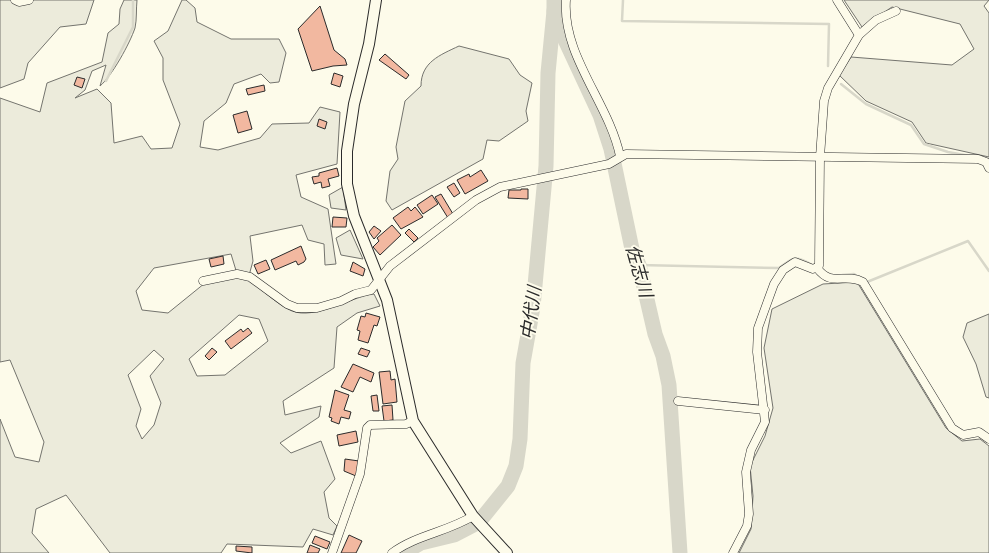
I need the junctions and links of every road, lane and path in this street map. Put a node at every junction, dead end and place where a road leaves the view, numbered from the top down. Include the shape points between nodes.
1 (15, 0) edge
2 (29, 0) edge
3 (376, 0) edge
4 (566, 0) edge
5 (837, 0) edge
6 (896, 10) dead end
7 (859, 35) junction
8 (620, 156) junction
9 (820, 157) junction
10 (989, 168) edge
11 (817, 268) junction
12 (379, 280) junction
13 (204, 281) dead end
14 (678, 401) dead end
15 (765, 410) junction
16 (413, 422) junction
17 (989, 439) edge
18 (473, 516) junction
19 (332, 553) edge
20 (392, 553) edge
21 (507, 553) edge
22 (733, 553) edge

1 - 2 street
3 - 12 street via 354,104 347,151 347,184 354,216
4 - 8 street via 565,12 572,42
5 - 7 street
6 - 7 street via 876,20
7 - 9 street via 828,88
8 - 9 street
8 - 12 street via 609,164 500,187 476,200 390,266
9 - 10 street via 978,159 986,162
9 - 11 street via 820,263
11 - 15 street via 795,262 783,270 758,328 757,352
11 - 17 street via 824,277 832,280 853,277 863,282 952,428 963,435 979,432
12 - 13 street via 371,290 317,308 297,308 287,304 250,277 237,274
12 - 16 street
14 - 15 street
15 - 22 street via 765,422 751,450 746,472 747,526
16 - 18 street
16 - 19 street via 370,425 368,428 360,474
18 - 20 street via 455,527 404,544
18 - 21 street

